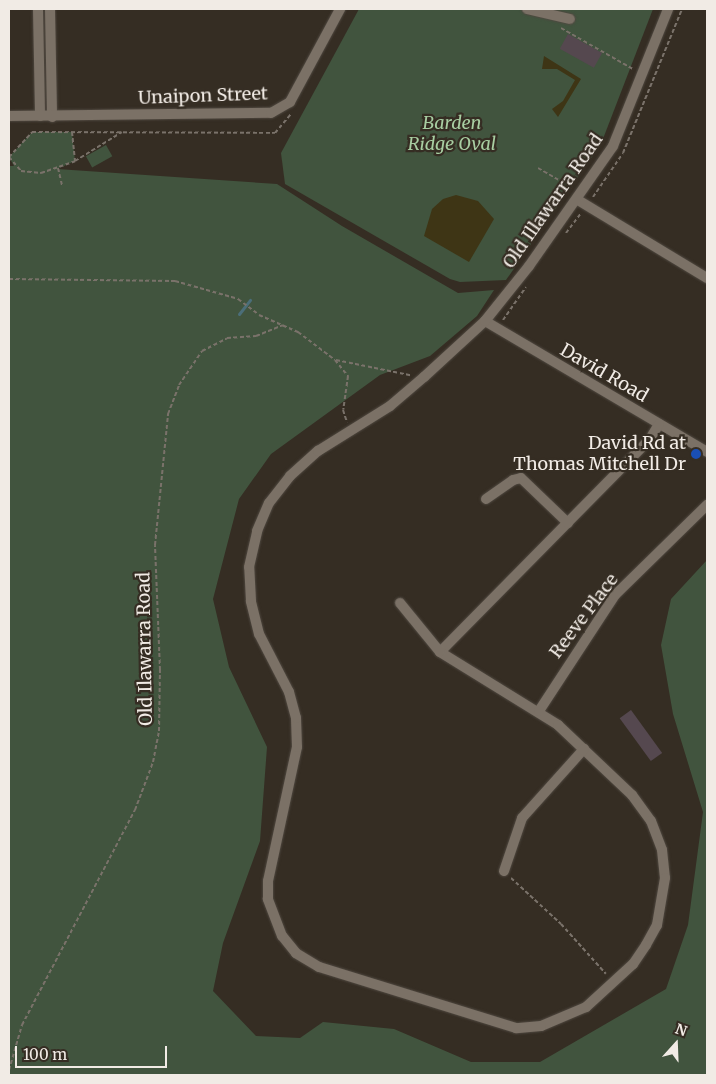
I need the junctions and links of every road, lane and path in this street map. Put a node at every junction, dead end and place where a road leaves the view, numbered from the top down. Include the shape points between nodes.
1 (38, 9) edge
2 (50, 9) edge
3 (340, 9) edge
4 (527, 9) edge
5 (668, 9) edge
6 (682, 9) edge
7 (567, 18) joint
8 (633, 70) dead end
9 (9, 116) edge
10 (40, 116) junction
11 (52, 117) junction
12 (72, 132) dead end
13 (122, 132) dead end
14 (9, 157) edge
15 (75, 162) junction
16 (58, 168) junction
17 (538, 168) dead end
18 (62, 186) dead end
19 (570, 187) dead end
20 (582, 203) junction
21 (564, 236) dead end
22 (707, 278) edge
23 (9, 279) edge
24 (530, 281) dead end
25 (485, 322) junction
26 (283, 326) junction
27 (509, 326) dead end
28 (334, 360) junction
29 (424, 377) junction
30 (659, 424) junction
31 (350, 429) junction
32 (707, 452) edge
33 (486, 500) dead end
34 (707, 505) edge
35 (568, 523) junction
36 (400, 603) dead end
37 (440, 652) junction
38 (539, 711) junction
39 (584, 749) junction
40 (504, 871) joint
41 (607, 975) dead end
42 (9, 1070) edge

1 - 10 street
2 - 11 street
3 - 11 street, Unaipon Street via 290,102 282,109 271,113
4 - 7 street
5 - 20 street, Old Illawarra Road via 616,139
6 - 20 path via 623,153
7 - 8 path via 560,29
9 - 10 street, Unaipon Street
10 - 11 street, Unaipon Street
12 - 15 path
13 - 15 path
14 - 16 path via 21,170 41,173
15 - 16 path
16 - 18 path
17 - 19 path
20 - 21 path
20 - 22 street
20 - 25 street, Old Illawarra Road
23 - 26 path via 175,281 238,299
24 - 27 path via 503,319
25 - 29 street, Old Illawarra Road
25 - 30 street, David Road
26 - 28 path
26 - 42 path, Old Ilawarra Road via 256,336 227,338 202,350 179,385 161,453 155,545 159,731 153,762 131,819 22,1025
28 - 29 path via 364,369
28 - 31 path via 348,376 343,410
29 - 31 street, Old Illawarra Road via 390,406
30 - 32 street, David Road
30 - 35 street via 650,439
31 - 39 street, Old Illawarra Road via 290,476 269,503 251,549 251,601 259,634 289,692 296,718 297,747 268,881 272,915 282,936 296,953 319,968 485,1021 516,1028 541,1026 586,1007 633,964 646,945 657,925 665,878 662,850 651,821 632,795
33 - 35 street via 513,480 521,478
34 - 38 street, Reeve Place via 615,595
35 - 37 street
36 - 37 street, Old Illawarra Road
37 - 38 street, Old Illawarra Road
38 - 39 street, Old Illawarra Road
39 - 40 street via 522,818
40 - 41 path

